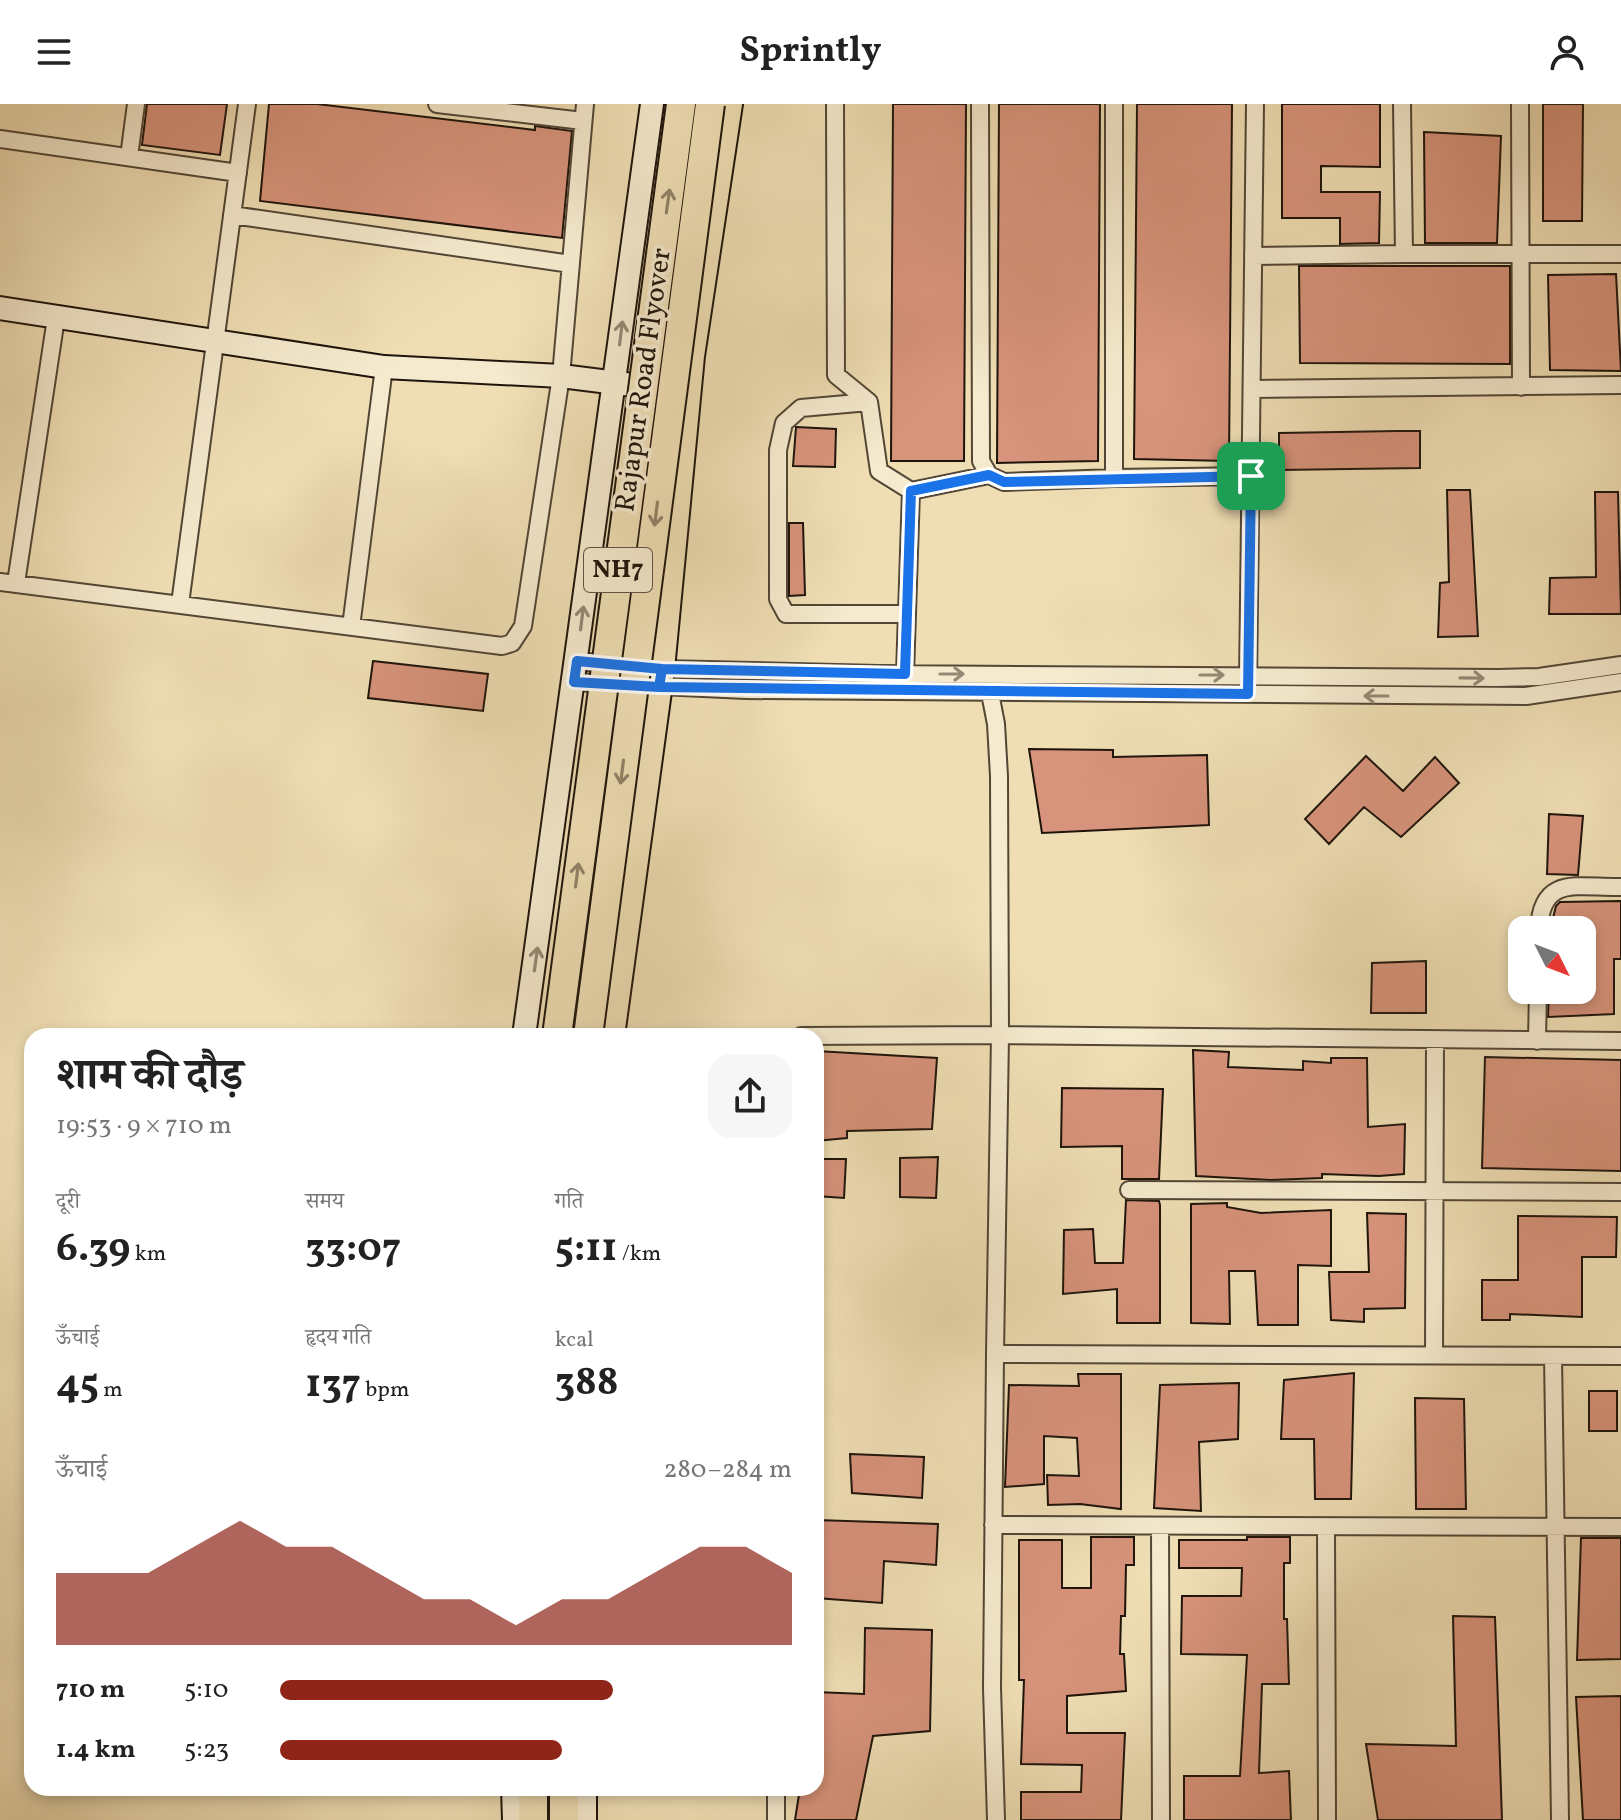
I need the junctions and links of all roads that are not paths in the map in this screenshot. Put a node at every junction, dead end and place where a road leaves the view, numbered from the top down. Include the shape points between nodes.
1 (136, 104) edge
2 (247, 104) edge
3 (437, 104) edge
4 (652, 104) edge
5 (681, 104) edge
6 (710, 104) edge
7 (730, 104) edge
8 (835, 104) edge
9 (980, 104) edge
10 (1114, 104) edge
11 (1255, 104) edge
12 (1402, 104) edge
13 (1520, 104) edge
14 (470, 106) edge
15 (584, 112) edge
16 (0, 139) edge
17 (129, 157) junction
18 (238, 173) junction
19 (232, 215) junction
20 (1404, 254) junction
21 (1521, 254) junction
22 (1621, 254) edge
23 (1253, 256) junction
24 (571, 264) junction
25 (0, 308) edge
26 (56, 318) junction
27 (214, 341) junction
28 (384, 367) junction
29 (561, 376) junction
30 (614, 384) junction
31 (1621, 385) edge
32 (1521, 387) junction
33 (1252, 389) junction
34 (689, 392) junction
35 (869, 402) junction
36 (989, 475) junction
37 (1251, 476) junction
38 (1114, 478) junction
39 (911, 491) junction
40 (8, 583) edge
41 (180, 604) junction
42 (907, 614) junction
43 (351, 627) junction
44 (1621, 665) edge
45 (576, 672) junction
46 (905, 674) junction
47 (1248, 675) junction
48 (654, 677) junction
49 (1621, 682) edge
50 (990, 693) junction
51 (1248, 694) junction
52 (1621, 887) edge
53 (1540, 916) edge
54 (1538, 1004) edge
55 (525, 1028) edge
56 (558, 1028) edge
57 (589, 1028) edge
58 (613, 1028) edge
59 (1000, 1035) junction
60 (824, 1036) edge
61 (1435, 1040) junction
62 (1537, 1041) junction
63 (1621, 1041) edge
64 (1129, 1190) dead end
65 (1434, 1191) junction
66 (1621, 1192) edge
67 (995, 1354) junction
68 (1434, 1354) junction
69 (1553, 1356) junction
70 (1621, 1356) edge
71 (993, 1525) junction
72 (1160, 1526) junction
73 (1558, 1526) junction
74 (1326, 1527) junction
75 (1621, 1527) edge
76 (513, 1796) edge
77 (533, 1796) edge
78 (564, 1796) edge
79 (585, 1796) edge
80 (776, 1796) edge
81 (514, 1820) edge
82 (533, 1820) edge
83 (564, 1820) edge
84 (585, 1820) edge
85 (776, 1820) edge
86 (996, 1820) edge
87 (1161, 1820) edge
88 (1327, 1820) edge
89 (1560, 1820) edge

1 - 17 street
2 - 18 street
3 - 14 street
30 -> 4 street
56 -> 5 highway, Rajapur Road Flyover / NH7, bridge
6 -> 57 highway, Rajapur Road Flyover / NH7, bridge
7 - 34 main road
8 - 35 street via 836,375
9 - 36 street via 981,461
10 - 38 street
11 - 23 street
12 - 20 street
13 - 21 street
14 - 15 street
15 - 24 street
16 - 17 street
17 - 18 street
18 - 19 street
19 - 24 street
19 - 27 street
20 - 21 street
20 - 23 street
21 - 22 street
21 - 32 street
23 - 33 street
24 - 29 street
25 - 26 street
26 - 27 street
26 - 40 street
27 - 28 street
27 - 41 street
28 - 29 street
28 - 43 street
29 - 30 street
29 - 43 street via 519,636 502,646
30 - 34 street
45 -> 30 street
31 - 32 street
32 - 33 street
33 - 37 street
34 - 48 main road
35 - 39 street via 879,471
35 - 42 street via 801,408 784,423 778,450 778,599 786,614
36 - 38 street via 1004,482
36 - 39 street
37 - 38 street
37 - 47 street
39 - 42 street
40 - 41 street
41 - 43 street
42 - 46 street
47 -> 44 street via 1526,678
45 - 48 street
55 -> 45 street
46 -> 47 street
46 - 48 street
47 - 51 street
48 - 50 street
48 - 58 main road
49 -> 51 street via 1526,696
50 - 51 street
50 - 59 street via 999,776
52 - 53 street via 1553,891 1544,899
54 - 62 street
59 - 60 street
59 - 61 street
59 - 67 street
61 - 62 street
61 - 65 street
62 - 63 street
64 - 65 street
65 - 66 street
65 - 68 street
67 - 68 street
67 - 71 street
68 - 69 street
69 - 70 street
69 - 73 street
71 - 72 street
71 - 86 street
72 - 74 street
72 - 87 street
73 - 74 street
73 - 75 street
73 - 89 street
74 - 88 street
76 - 81 street
77 - 82 highway
78 - 83 highway
79 - 84 street
80 - 85 street

